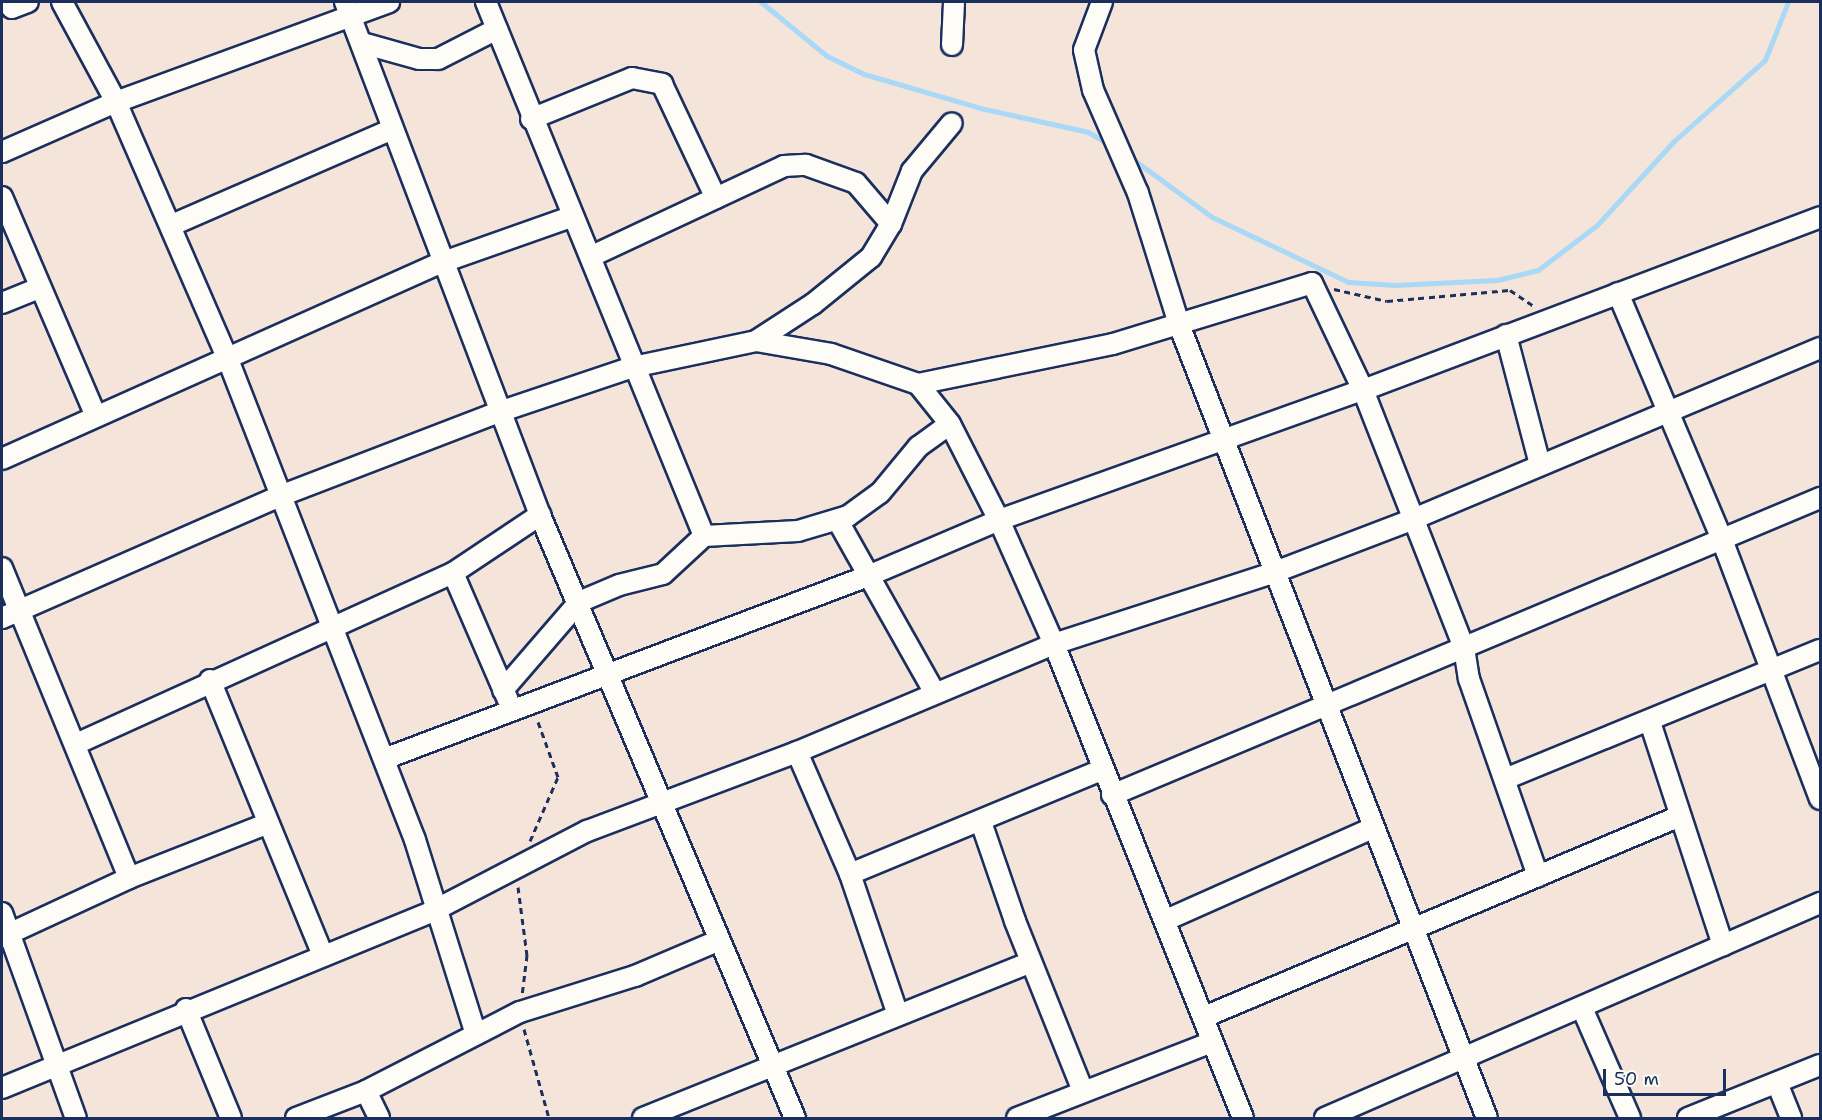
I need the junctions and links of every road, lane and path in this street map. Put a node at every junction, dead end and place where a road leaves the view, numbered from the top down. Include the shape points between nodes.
1 (62, 2) edge
2 (389, 2) edge
3 (486, 2) edge
4 (954, 2) edge
5 (1102, 2) edge
6 (348, 8) edge
7 (497, 29) junction
8 (362, 43) junction
9 (952, 45) dead end
10 (116, 102) junction
11 (531, 119) junction
12 (952, 123) dead end
13 (391, 130) junction
14 (2, 152) edge
15 (2, 197) edge
16 (716, 198) junction
17 (571, 217) junction
18 (1821, 217) edge
19 (172, 225) junction
20 (891, 225) junction
21 (592, 256) junction
22 (443, 262) junction
23 (1312, 283) junction
24 (39, 288) junction
25 (1618, 293) junction
26 (2, 303) edge
27 (1542, 322) junction
28 (1180, 327) junction
29 (1506, 335) junction
30 (756, 340) junction
31 (1821, 348) edge
32 (227, 357) junction
33 (633, 367) junction
34 (918, 384) junction
35 (1363, 390) junction
36 (502, 411) junction
37 (1666, 412) junction
38 (96, 416) junction
39 (950, 424) junction
40 (1224, 438) junction
41 (2, 459) edge
42 (1540, 465) junction
43 (280, 496) junction
44 (1821, 498) edge
45 (540, 515) junction
46 (999, 520) junction
47 (1411, 520) junction
48 (838, 521) junction
49 (704, 537) junction
50 (1721, 537) junction
51 (2, 568) edge
52 (1275, 572) junction
53 (453, 573) junction
54 (868, 576) junction
55 (579, 602) junction
56 (21, 610) junction
57 (2, 618) edge
58 (330, 626) junction
59 (1054, 644) junction
60 (1464, 648) junction
61 (1821, 650) edge
62 (1772, 670) junction
63 (611, 675) junction
64 (210, 680) junction
65 (503, 690) junction
66 (935, 693) junction
67 (1327, 705) junction
68 (523, 707) junction
69 (1650, 722) junction
70 (76, 744) junction
71 (797, 752) junction
72 (384, 759) junction
73 (1814, 759) edge
74 (1101, 770) junction
75 (1504, 778) junction
76 (1112, 795) junction
77 (1821, 799) edge
78 (661, 804) junction
79 (1680, 816) junction
80 (981, 822) junction
81 (266, 824) junction
82 (1373, 828) junction
83 (520, 864) junction
84 (850, 874) junction
85 (1538, 876) junction
86 (129, 878) junction
87 (1821, 903) edge
88 (434, 911) junction
89 (2, 912) edge
90 (1166, 920) junction
91 (1415, 931) junction
92 (6, 936) edge
93 (720, 940) junction
94 (1723, 945) junction
95 (323, 955) junction
96 (1031, 962) junction
97 (1582, 1008) junction
98 (186, 1009) junction
99 (898, 1016) junction
100 (1204, 1017) junction
101 (475, 1032) junction
102 (1212, 1042) junction
103 (1462, 1060) junction
104 (775, 1064) junction
105 (54, 1065) junction
106 (1821, 1065) edge
107 (1777, 1083) junction
108 (2, 1088) edge
109 (366, 1090) junction
110 (1083, 1091) junction
111 (76, 1119) edge
112 (231, 1119) edge
113 (296, 1119) edge
114 (379, 1119) edge
115 (643, 1119) edge
116 (795, 1119) edge
117 (1017, 1119) edge
118 (1243, 1119) edge
119 (1324, 1119) edge
120 (1487, 1119) edge
121 (1630, 1119) edge
122 (1688, 1119) edge
123 (1791, 1119) edge

1 - 10 street
2 - 6 street
3 - 7 street
4 - 9 street
5 - 28 street via 1084,50 1085,68 1138,193
6 - 8 street
6 - 10 street
7 - 8 street via 438,59 410,57
7 - 11 street
8 - 13 street
10 - 14 street
10 - 19 street
11 - 16 street via 632,78 662,84
11 - 17 street
12 - 20 street via 912,171
13 - 19 street
13 - 22 street
15 - 24 street
16 - 20 street via 784,166 806,165 856,183
16 - 21 street
17 - 21 street
17 - 22 street
18 - 25 street
19 - 32 street
20 - 30 street via 871,257 850,277
21 - 33 street
22 - 32 street
22 - 36 street
23 - 27 path via 1387,301 1510,290 1525,296
23 - 28 street
23 - 35 street
24 - 26 street
24 - 38 street
25 - 27 street
25 - 37 street
27 - 29 street
28 - 34 street
28 - 40 street
29 - 35 street
29 - 42 street
30 - 33 street
30 - 34 street via 831,354
31 - 37 street
32 - 38 street
32 - 43 street
33 - 36 street
33 - 49 street
34 - 39 street
35 - 40 street
35 - 47 street
36 - 43 street
36 - 45 street
37 - 42 street
37 - 50 street
38 - 41 street
39 - 46 street
39 - 48 street via 906,459 880,493
40 - 46 street
40 - 52 street
42 - 47 street
43 - 56 street
43 - 58 street
44 - 50 street
45 - 53 street
45 - 55 street
46 - 54 street
46 - 59 street
47 - 52 street
47 - 60 street
48 - 49 street via 798,531
48 - 54 street
49 - 55 street via 663,574 619,585
50 - 60 street
50 - 62 street
51 - 56 street
52 - 59 street
52 - 67 street
53 - 58 street
53 - 65 street
54 - 63 street
54 - 66 street
55 - 63 street
55 - 65 street
56 - 57 street
56 - 70 street
58 - 64 street
58 - 72 street
59 - 66 street
59 - 74 street
60 - 67 street
60 - 75 street via 1468,679
61 - 62 street
62 - 69 street
62 - 73 street
63 - 68 street
63 - 78 street
64 - 70 street
64 - 81 street
65 - 68 street
66 - 71 street
67 - 76 street
67 - 82 street
68 - 72 street
68 - 83 path via 558,777
69 - 75 street
69 - 79 street
70 - 86 street
71 - 78 street
71 - 84 street
72 - 88 street via 415,840
73 - 77 street
74 - 76 street
74 - 80 street
75 - 85 street
76 - 90 street
78 - 83 street via 587,831
78 - 93 street
79 - 85 street
79 - 94 street
80 - 84 street
80 - 96 street
81 - 86 street
81 - 95 street
82 - 90 street
82 - 91 street
83 - 88 street
84 - 99 street
85 - 91 street
86 - 92 street
87 - 94 street
88 - 95 street
88 - 101 street
89 - 92 street
90 - 100 street
91 - 100 street
91 - 103 street
92 - 105 street
93 - 101 street via 636,976 562,996
93 - 104 street
94 - 97 street
95 - 98 street
96 - 99 street
96 - 110 street
97 - 103 street
97 - 121 street
98 - 105 street
98 - 112 street
99 - 104 street
100 - 102 street
101 - 109 street
102 - 110 street
102 - 118 street
103 - 119 street
103 - 120 street
104 - 115 street
104 - 116 street
105 - 108 street
105 - 111 street
106 - 107 street
107 - 122 street
107 - 123 street
109 - 113 street
109 - 114 street
110 - 117 street

